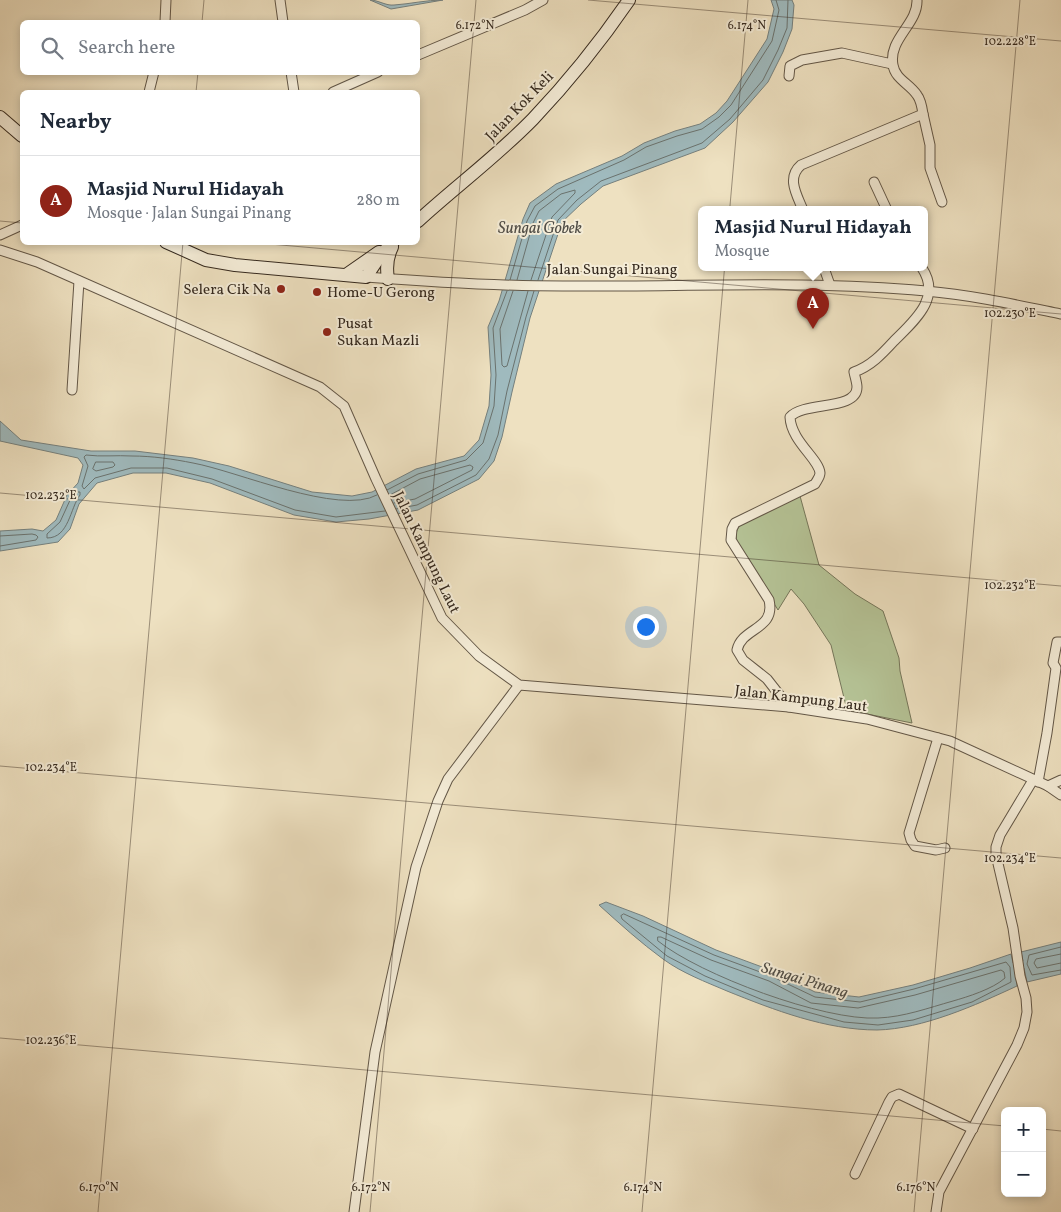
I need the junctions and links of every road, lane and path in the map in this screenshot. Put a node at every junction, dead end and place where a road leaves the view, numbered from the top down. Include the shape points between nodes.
1 (166, 0) edge
2 (280, 0) edge
3 (543, 0) edge
4 (629, 0) edge
5 (917, 0) edge
6 (165, 20) edge
7 (283, 20) edge
8 (420, 54) edge
9 (892, 64) junction
10 (153, 75) edge
11 (291, 75) edge
12 (371, 75) edge
13 (789, 76) dead end
14 (150, 90) edge
15 (294, 90) edge
16 (338, 90) edge
17 (924, 114) junction
18 (0, 118) edge
19 (20, 134) edge
20 (874, 182) dead end
21 (942, 202) dead end
22 (801, 206) edge
23 (885, 206) edge
24 (420, 219) edge
25 (20, 226) edge
26 (0, 235) edge
27 (173, 245) edge
28 (391, 245) edge
29 (391, 245) edge
30 (392, 245) edge
31 (0, 250) edge
32 (825, 271) edge
33 (924, 271) edge
34 (346, 275) junction
35 (366, 277) junction
36 (388, 278) junction
37 (79, 281) junction
38 (830, 285) junction
39 (929, 292) junction
40 (1061, 314) edge
41 (72, 390) dead end
42 (1061, 642) edge
43 (519, 685) junction
44 (789, 707) junction
45 (938, 738) junction
46 (1061, 780) edge
47 (1036, 781) junction
48 (1048, 786) junction
49 (1061, 795) edge
50 (945, 848) dead end
51 (973, 1129) junction
52 (855, 1174) dead end
53 (354, 1212) edge
54 (936, 1212) edge

1 - 6 street
2 - 7 street
3 - 8 street
4 - 24 street, Jalan Kok Keli via 532,120
5 - 9 street via 915,16 895,47
9 - 13 street via 837,53 796,62 790,66
9 - 17 street via 898,76 918,97
10 - 14 street
11 - 15 street
12 - 16 street
17 - 21 street via 930,145 930,168
17 - 22 street via 801,165 793,180
18 - 19 street
20 - 23 street
25 - 26 street
27 - 34 street, Jalan Sungai Pinang via 206,260 235,266
28 - 34 street
29 - 35 street
30 - 36 street
31 - 37 street, Jalan Kampung Laut
32 - 38 street
33 - 39 street
34 - 35 street, Jalan Sungai Pinang
35 - 36 street, Jalan Sungai Pinang
36 - 38 street, Jalan Sungai Pinang via 561,286
37 - 41 street
37 - 43 street, Jalan Kampung Laut via 320,387 344,406 442,618 480,656
38 - 39 street, Jalan Sungai Pinang
39 - 40 street, Jalan Sungai Pinang via 1012,303
39 - 44 street via 921,314 876,360 854,372 857,388 851,400 821,405 790,417 801,445 818,465 820,472 815,484 735,523 732,529 731,540 769,600 770,607 768,620 739,644 737,650 743,660 767,679
42 - 47 street via 1057,642 1053,663 1056,668 1047,733
43 - 44 street, Jalan Kampung Laut
43 - 53 street via 448,779 416,867 375,1052
44 - 45 street, Jalan Kampung Laut via 867,719
45 - 47 street, Jalan Kampung Laut
45 - 50 street via 909,833 915,846 936,850
46 - 48 street
47 - 48 street, Jalan Kampung Laut
47 - 51 street via 1000,835 996,847 1027,1012 1017,1045
48 - 49 street, Jalan Kampung Laut
51 - 52 street via 899,1094 889,1102
51 - 54 street via 939,1192

